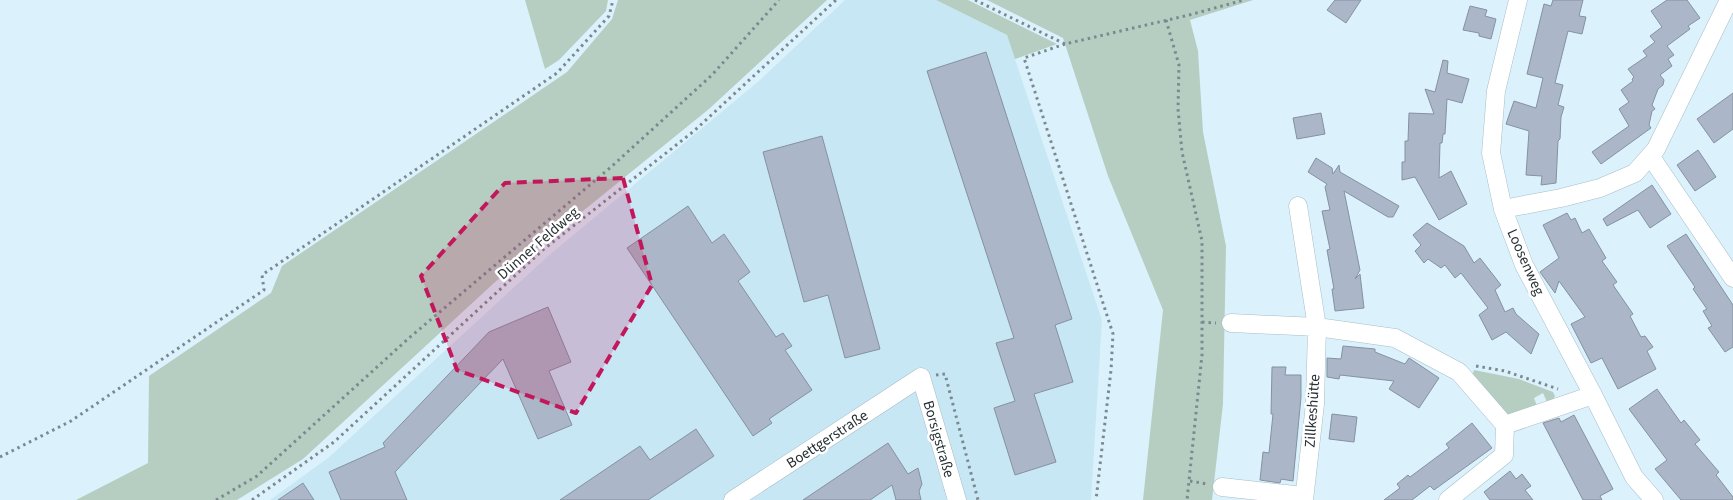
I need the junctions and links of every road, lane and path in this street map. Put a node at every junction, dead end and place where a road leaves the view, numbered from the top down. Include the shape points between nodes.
1 (614, 0) edge
2 (779, 0) edge
3 (836, 0) edge
4 (975, 0) edge
5 (1244, 0) edge
6 (1518, 0) edge
7 (1729, 0) edge
8 (1166, 20) junction
9 (1065, 44) junction
10 (1651, 157) junction
11 (1298, 206) dead end
12 (1503, 209) junction
13 (1733, 278) edge
14 (1231, 323) dead end
15 (1317, 327) junction
16 (1459, 372) junction
17 (921, 377) junction
18 (1587, 397) junction
19 (1505, 425) junction
20 (0, 457) edge
21 (1222, 487) dead end
22 (1304, 498) edge
23 (216, 500) edge
24 (252, 500) edge
25 (733, 500) edge
26 (957, 500) edge
27 (978, 500) edge
28 (1096, 500) edge
29 (1187, 500) edge
30 (1448, 500) edge
31 (1654, 500) edge

1 - 20 path via 609,16 557,73 262,275 264,290 71,421
2 - 23 path via 712,75 610,167 409,338 257,476
3 - 24 path, Dünner Feldweg via 694,131 544,249 334,442
4 - 9 path
5 - 8 path
6 - 12 street, Loosenweg via 1496,91 1492,153
7 - 10 street
8 - 9 path
8 - 29 path via 1179,65 1178,109 1182,152 1202,241 1202,355
9 - 28 path via 1024,58 1113,334 1112,370
10 - 12 street via 1635,173 1600,188
10 - 13 street
11 - 15 street, Zillkeshütte
12 - 18 street, Loosenweg via 1524,265
14 - 15 street
15 - 16 street via 1395,338
15 - 22 street, Zillkeshütte via 1315,404
16 - 18 path via 1474,366 1505,371
16 - 19 street
17 - 25 street, Boettgerstraße
17 - 26 street, Borsigstraße
17 - 27 path via 945,374
18 - 19 street
18 - 31 street, Loosenweg via 1634,477
19 - 30 street via 1504,455
21 - 22 street, Zillkeshütte

